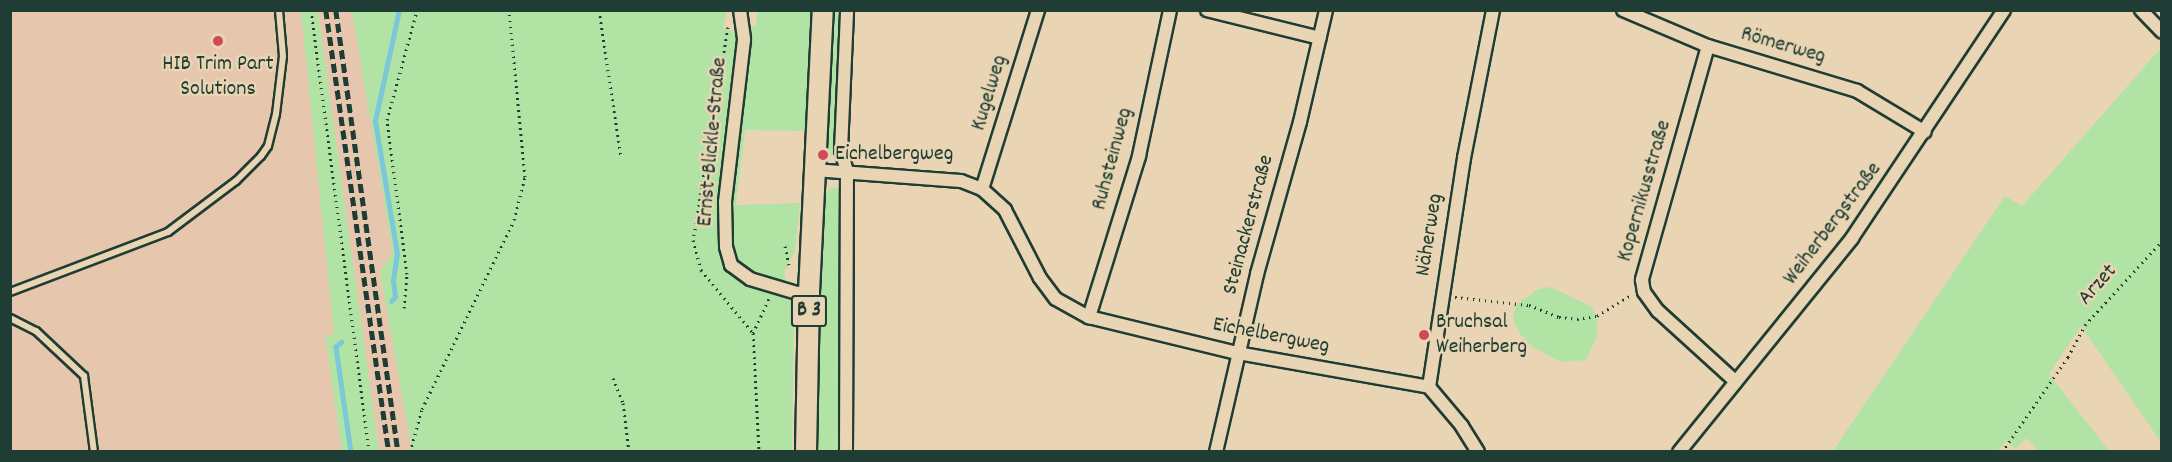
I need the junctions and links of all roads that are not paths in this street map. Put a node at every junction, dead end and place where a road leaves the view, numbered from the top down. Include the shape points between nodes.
1 (279, 10) edge
2 (740, 10) edge
3 (823, 10) edge
4 (848, 10) edge
5 (1038, 10) edge
6 (1170, 10) edge
7 (1207, 10) edge
8 (1326, 10) edge
9 (1493, 10) edge
10 (1623, 10) edge
11 (2004, 10) edge
12 (2141, 10) edge
13 (2162, 32) edge
14 (1320, 38) junction
15 (1707, 46) junction
16 (1925, 132) junction
17 (814, 170) junction
18 (847, 172) junction
19 (982, 189) junction
20 (10, 292) edge
21 (809, 292) junction
22 (1089, 317) junction
23 (10, 318) edge
24 (1237, 353) junction
25 (1736, 382) junction
26 (1429, 387) junction
27 (94, 452) edge
28 (806, 452) edge
29 (846, 452) edge
30 (1216, 452) edge
31 (1478, 452) edge
32 (1679, 452) edge

1 - 20 lane via 283,56 276,114 268,146 261,156 236,182 168,232
2 - 21 street, Ernst-Blickle-Straße via 744,40 724,220 726,247 731,265 750,279 785,290
3 - 17 main road, B 3
4 - 18 street via 841,150
5 - 19 street, Kugelweg
6 - 22 street, Ruhsteinweg via 1139,156
7 - 14 street
8 - 14 street, Steinackerstraße
9 - 26 street, Näherweg
10 - 15 street, Römerweg
11 - 16 street, Weiherbergstraße
12 - 13 street
14 - 24 street, Steinackerstraße
15 - 16 street, Römerweg via 1857,91
15 - 25 street, Kopernikusstraße via 1642,280 1644,292 1658,311
16 - 25 street, Weiherbergstraße via 1852,238
17 - 18 street, Eichelbergweg
17 - 21 main road, B 3
18 - 19 street, Eichelbergweg via 961,181
18 - 29 street
19 - 22 street, Eichelbergweg via 1005,210 1040,278 1056,299
21 - 28 main road, B 3
22 - 24 street, Eichelbergweg
23 - 27 lane via 36,331 84,376
24 - 26 street, Eichelbergweg
24 - 30 street, Steinackerstraße
25 - 32 street, Weiherbergstraße
26 - 31 street

